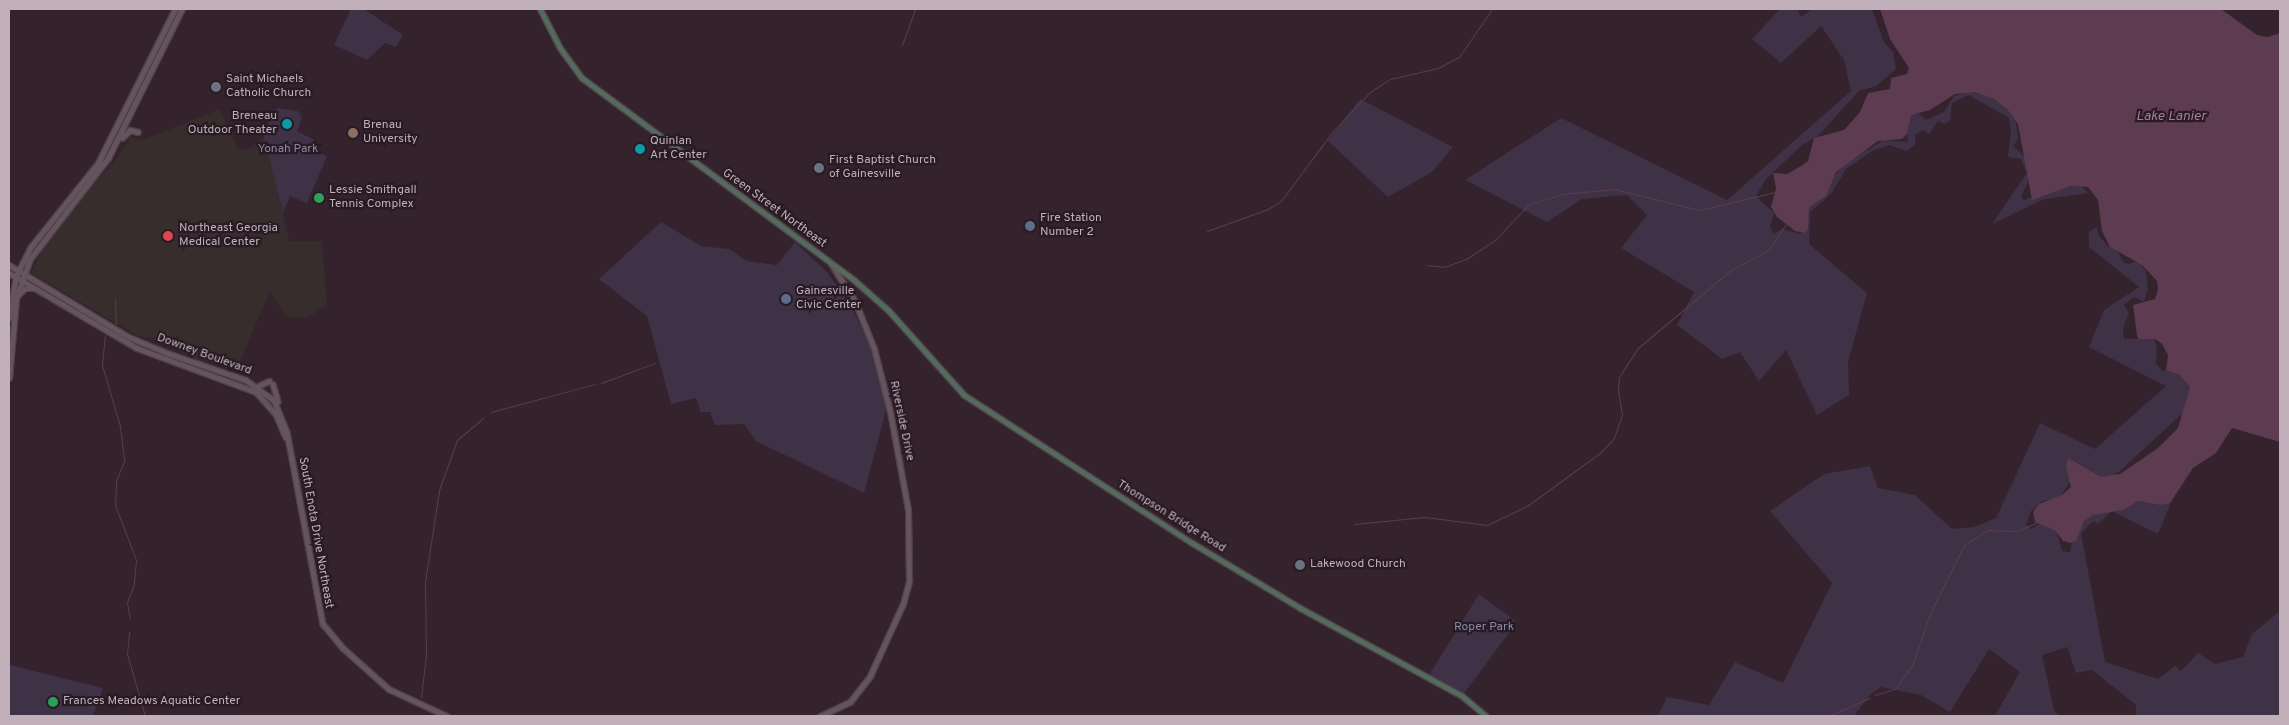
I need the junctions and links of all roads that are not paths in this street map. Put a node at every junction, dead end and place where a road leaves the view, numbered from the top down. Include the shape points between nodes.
1 (175, 9) edge
2 (182, 9) edge
3 (540, 9) edge
4 (138, 132) dead end
5 (108, 158) junction
6 (831, 264) junction
7 (9, 265) edge
8 (18, 270) junction
9 (9, 272) edge
10 (24, 274) junction
11 (16, 276) junction
12 (22, 280) junction
13 (37, 290) junction
14 (875, 297) joint
15 (16, 298) junction
16 (9, 318) edge
17 (217, 370) junction
18 (207, 373) junction
19 (227, 373) junction
20 (216, 376) junction
21 (9, 378) edge
22 (258, 386) junction
23 (282, 414) junction
24 (287, 439) junction
25 (447, 716) edge
26 (820, 716) edge
27 (1486, 716) edge

1 - 8 main road via 98,163 36,238
2 - 5 main road
3 - 6 highway, Green Street Northeast via 560,48 582,78
4 - 5 main road via 126,132
5 - 10 main road via 41,241
6 - 14 highway, Green Street Northeast
6 - 26 main road, Riverside Drive via 855,302 868,333 890,412 908,508 907,593 887,642 857,695
7 - 8 main road, Downey Boulevard
8 - 10 main road, Downey Boulevard
8 - 11 main road
9 - 11 main road, Downey Boulevard
10 - 12 main road
10 - 17 main road, Downey Boulevard via 129,337
11 - 12 main road, Downey Boulevard
11 - 16 main road
12 - 13 main road, Downey Boulevard
12 - 15 main road
13 - 15 main road via 27,288
13 - 18 main road, Downey Boulevard via 137,348
14 - 27 highway, Thompson Bridge Road via 964,395 1167,528 1300,608 1462,696
15 - 21 main road
17 - 18 main road
17 - 19 main road, Downey Boulevard
18 - 20 main road, Downey Boulevard
19 - 20 main road
19 - 22 main road, Downey Boulevard
20 - 24 main road, Downey Boulevard via 248,388 263,398 276,414
22 - 23 main road, Downey Boulevard via 274,400
22 - 23 main road via 271,383
23 - 24 main road, Downey Boulevard
24 - 25 main road, South Enota Drive Northeast via 323,624 343,648 389,689

